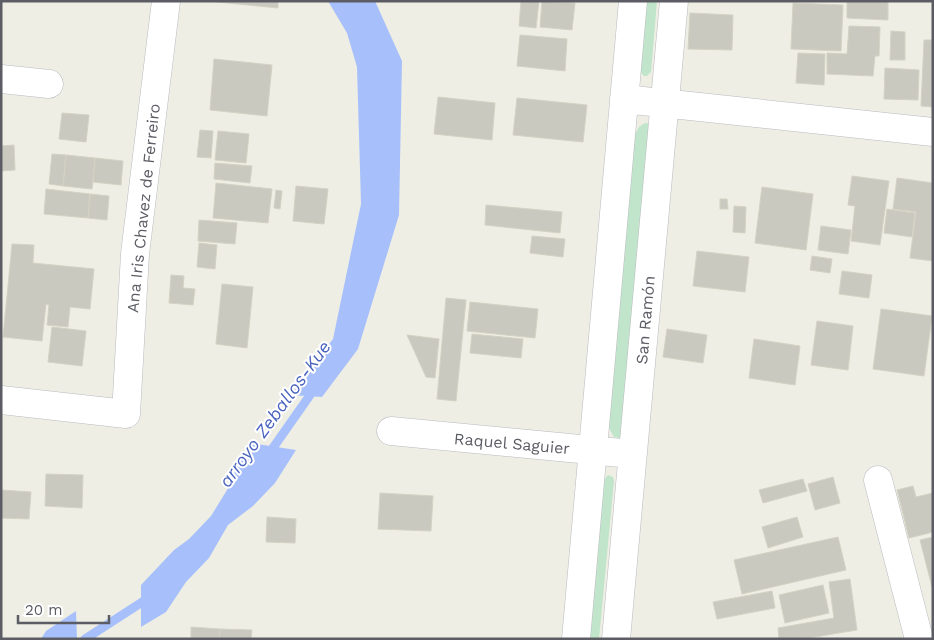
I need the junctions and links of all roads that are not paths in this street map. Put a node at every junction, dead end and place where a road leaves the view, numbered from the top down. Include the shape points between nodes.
1 (166, 1) edge
2 (633, 1) edge
3 (674, 1) edge
4 (1, 79) edge
5 (49, 84) dead end
6 (624, 99) junction
7 (665, 104) junction
8 (933, 132) edge
9 (1, 400) edge
10 (391, 431) dead end
11 (593, 450) junction
12 (632, 454) junction
13 (878, 480) dead end
14 (576, 639) edge
15 (616, 639) edge
16 (918, 639) edge

1 - 9 street, Ana Iris Chavez de Ferreiro via 135,254 126,414
2 - 6 street
3 - 7 street, San Ramón
4 - 5 street
6 - 7 street
6 - 11 street
7 - 8 street
7 - 12 street, San Ramón
10 - 11 street, Raquel Saguier
11 - 12 street, Raquel Saguier
11 - 14 street
12 - 15 street, San Ramón
13 - 16 street

